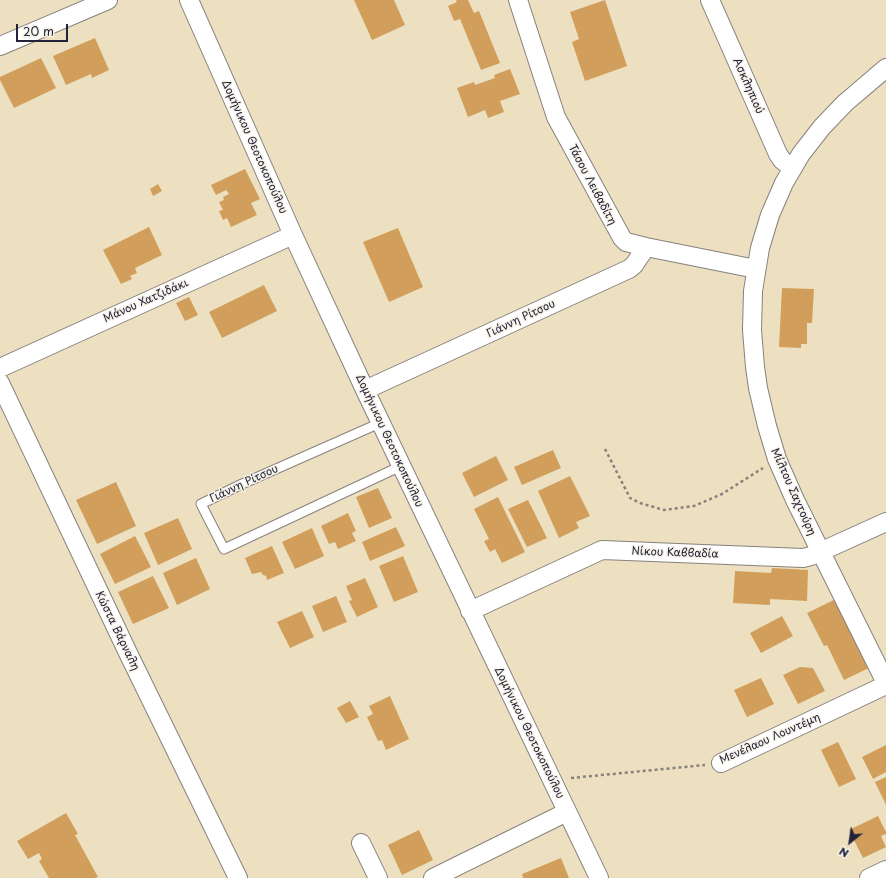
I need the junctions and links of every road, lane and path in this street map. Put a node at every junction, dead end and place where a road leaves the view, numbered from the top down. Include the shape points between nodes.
1 (108, 0) edge
2 (189, 0) edge
3 (518, 0) edge
4 (710, 0) edge
5 (0, 46) edge
6 (886, 68) edge
7 (792, 168) junction
8 (293, 235) junction
9 (646, 247) junction
10 (756, 269) junction
11 (0, 368) edge
12 (0, 383) edge
13 (365, 390) junction
14 (380, 423) junction
15 (605, 449) dead end
16 (777, 459) junction
17 (401, 466) junction
18 (886, 522) edge
19 (821, 552) junction
20 (470, 611) junction
21 (886, 684) edge
22 (721, 763) joint
23 (552, 780) junction
24 (567, 812) junction
25 (361, 843) dead end
26 (886, 870) edge
27 (238, 878) edge
28 (378, 878) edge
29 (433, 878) edge
30 (599, 878) edge
31 (869, 878) edge

1 - 5 street
2 - 8 street, Δομήνικου Θεοτοκοπούλου
3 - 9 street, Τάσου Λειβαδίτη via 556,117 618,233 626,242
4 - 7 street, Ασκληπιού via 778,154
6 - 7 street, Μίλτου Σαχτούρη via 832,116
7 - 10 street, Μίλτου Σαχτούρη via 770,215
8 - 11 street, Μάνου Χατζιδάκι
8 - 13 street, Δομήνικου Θεοτοκοπούλου
9 - 10 street, Τάσου Λειβαδίτη
9 - 13 street, Γιάννη Ρίτσου via 629,269
10 - 16 street, Μίλτου Σαχτούρη via 752,312 755,367 764,415
12 - 27 street, Κώστα Βάρναλη via 128,655
13 - 14 street, Δομήνικου Θεοτοκοπούλου
14 - 17 street, Δομήνικου Θεοτοκοπούλου
14 - 17 lane, Γιάννη Ρίτσου via 201,504 224,549
15 - 16 path via 630,498 664,510 694,506 722,494
16 - 19 street, Μίλτου Σαχτούρη
17 - 20 street, Δομήνικου Θεοτοκοπούλου
18 - 19 street, Νίκου Καββαδία
19 - 20 street, Νίκου Καββαδία via 803,558 602,550
19 - 21 street, Μίλτου Σαχτούρη
20 - 23 street, Δομήνικου Θεοτοκοπούλου
21 - 22 street, Μενέλαου Λουντέμη
22 - 23 path, Μενέλαου Λουντέμη
23 - 24 street, Δομήνικου Θεοτοκοπούλου
24 - 29 street
24 - 30 street, Δομήνικου Θεοτοκοπούλου
25 - 28 street
26 - 31 street

